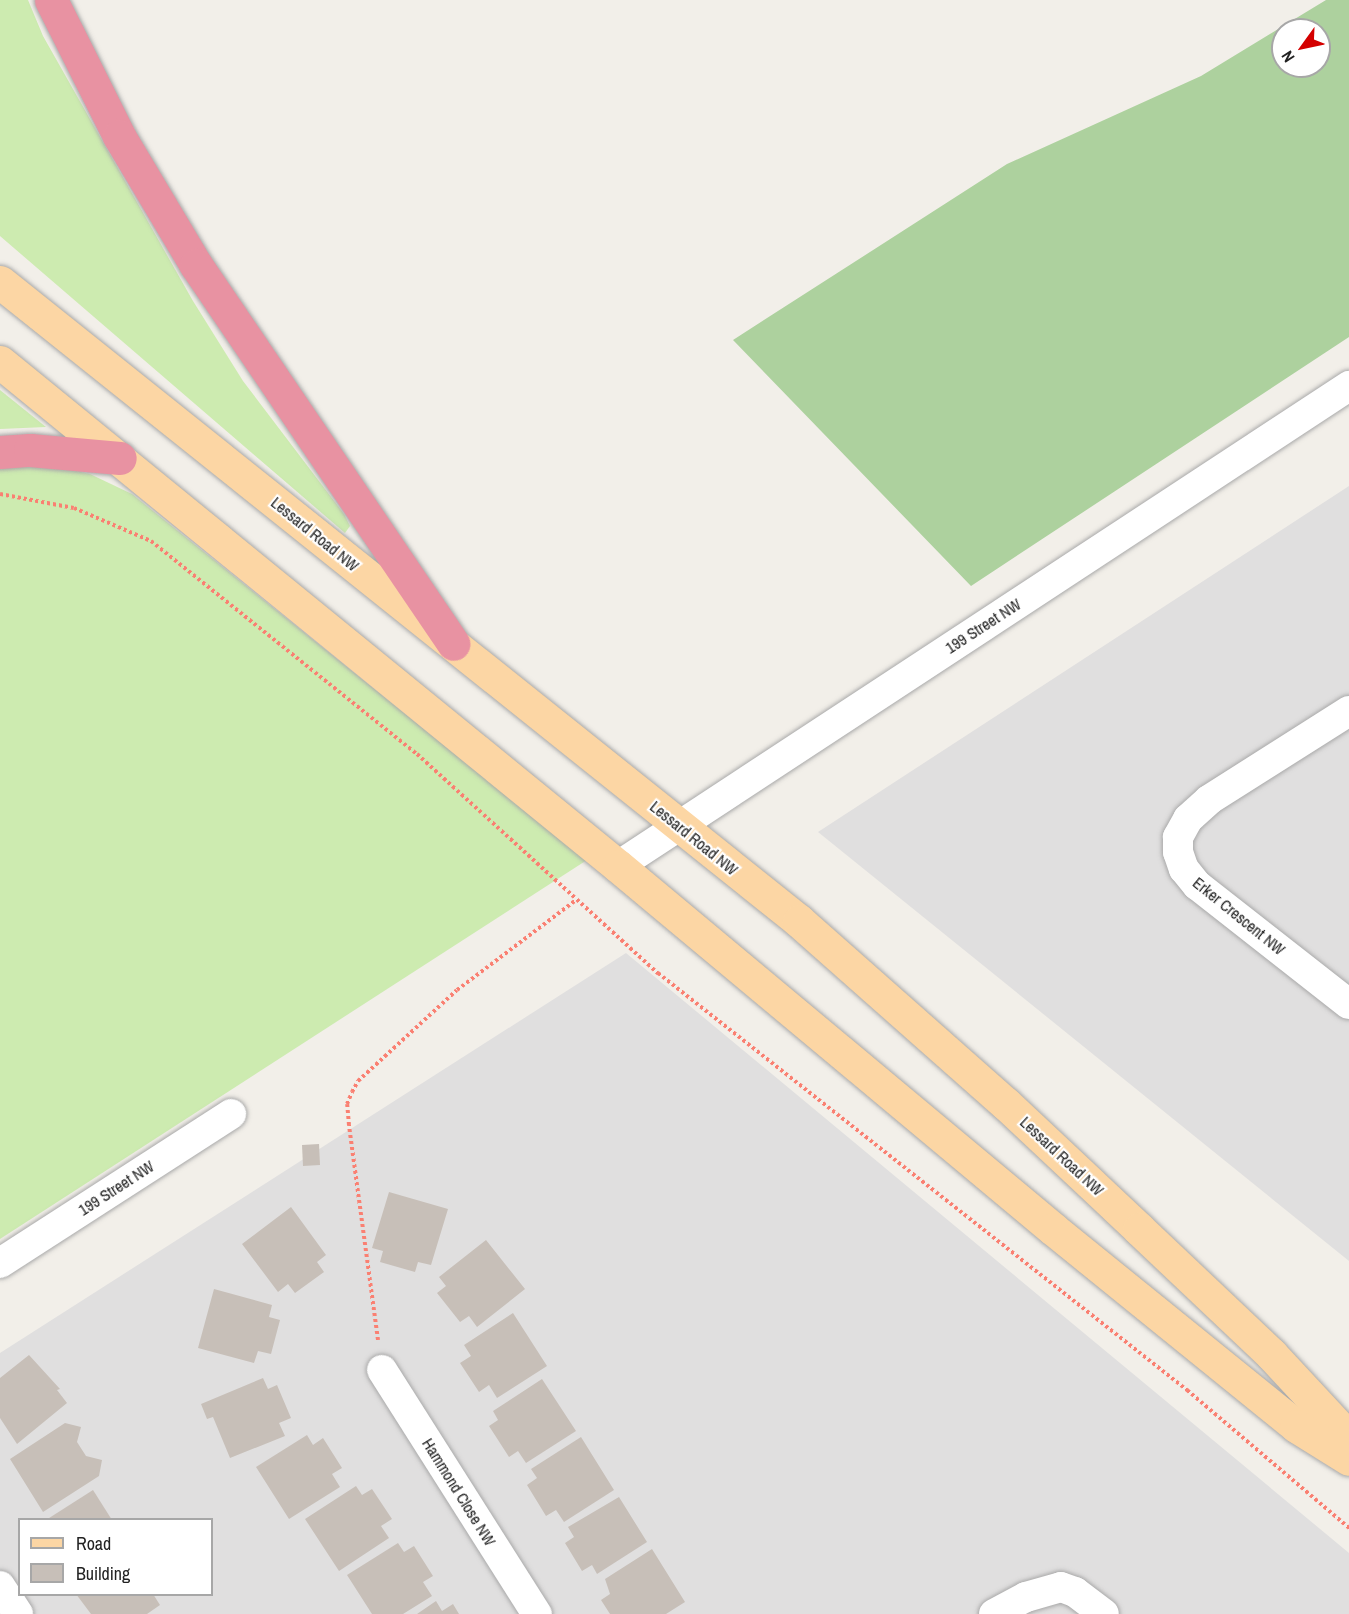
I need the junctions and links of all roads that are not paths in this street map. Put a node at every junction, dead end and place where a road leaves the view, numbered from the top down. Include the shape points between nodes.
1 (51, 0) edge
2 (0, 282) edge
3 (0, 362) edge
4 (1349, 387) edge
5 (0, 453) edge
6 (120, 458) junction
7 (454, 644) junction
8 (1349, 711) edge
9 (678, 826) junction
10 (618, 866) junction
11 (1349, 1004) edge
12 (231, 1114) dead end
13 (0, 1263) edge
14 (382, 1370) road end
15 (1349, 1438) edge
16 (1349, 1459) edge
17 (0, 1586) edge
18 (18, 1614) edge
19 (537, 1614) edge
20 (994, 1614) edge
21 (1104, 1614) edge

1 - 7 highway via 119,136 196,265
2 - 7 main road, Lessard Road NW
3 - 6 main road
4 - 9 street, 199 Street NW
5 - 6 highway via 30,450
6 - 10 main road
7 - 9 main road, Lessard Road NW
8 - 11 street, Erker Crescent NW via 1209,800 1188,819 1178,837 1184,869 1197,885
9 - 10 street, 199 Street NW
9 - 15 main road, Lessard Road NW via 799,921 1005,1103 1271,1354
10 - 16 main road via 1269,1404
12 - 13 street, 199 Street NW
14 - 19 street, Hammond Close NW
17 - 18 street
20 - 21 street via 1026,1597 1061,1587 1075,1592

